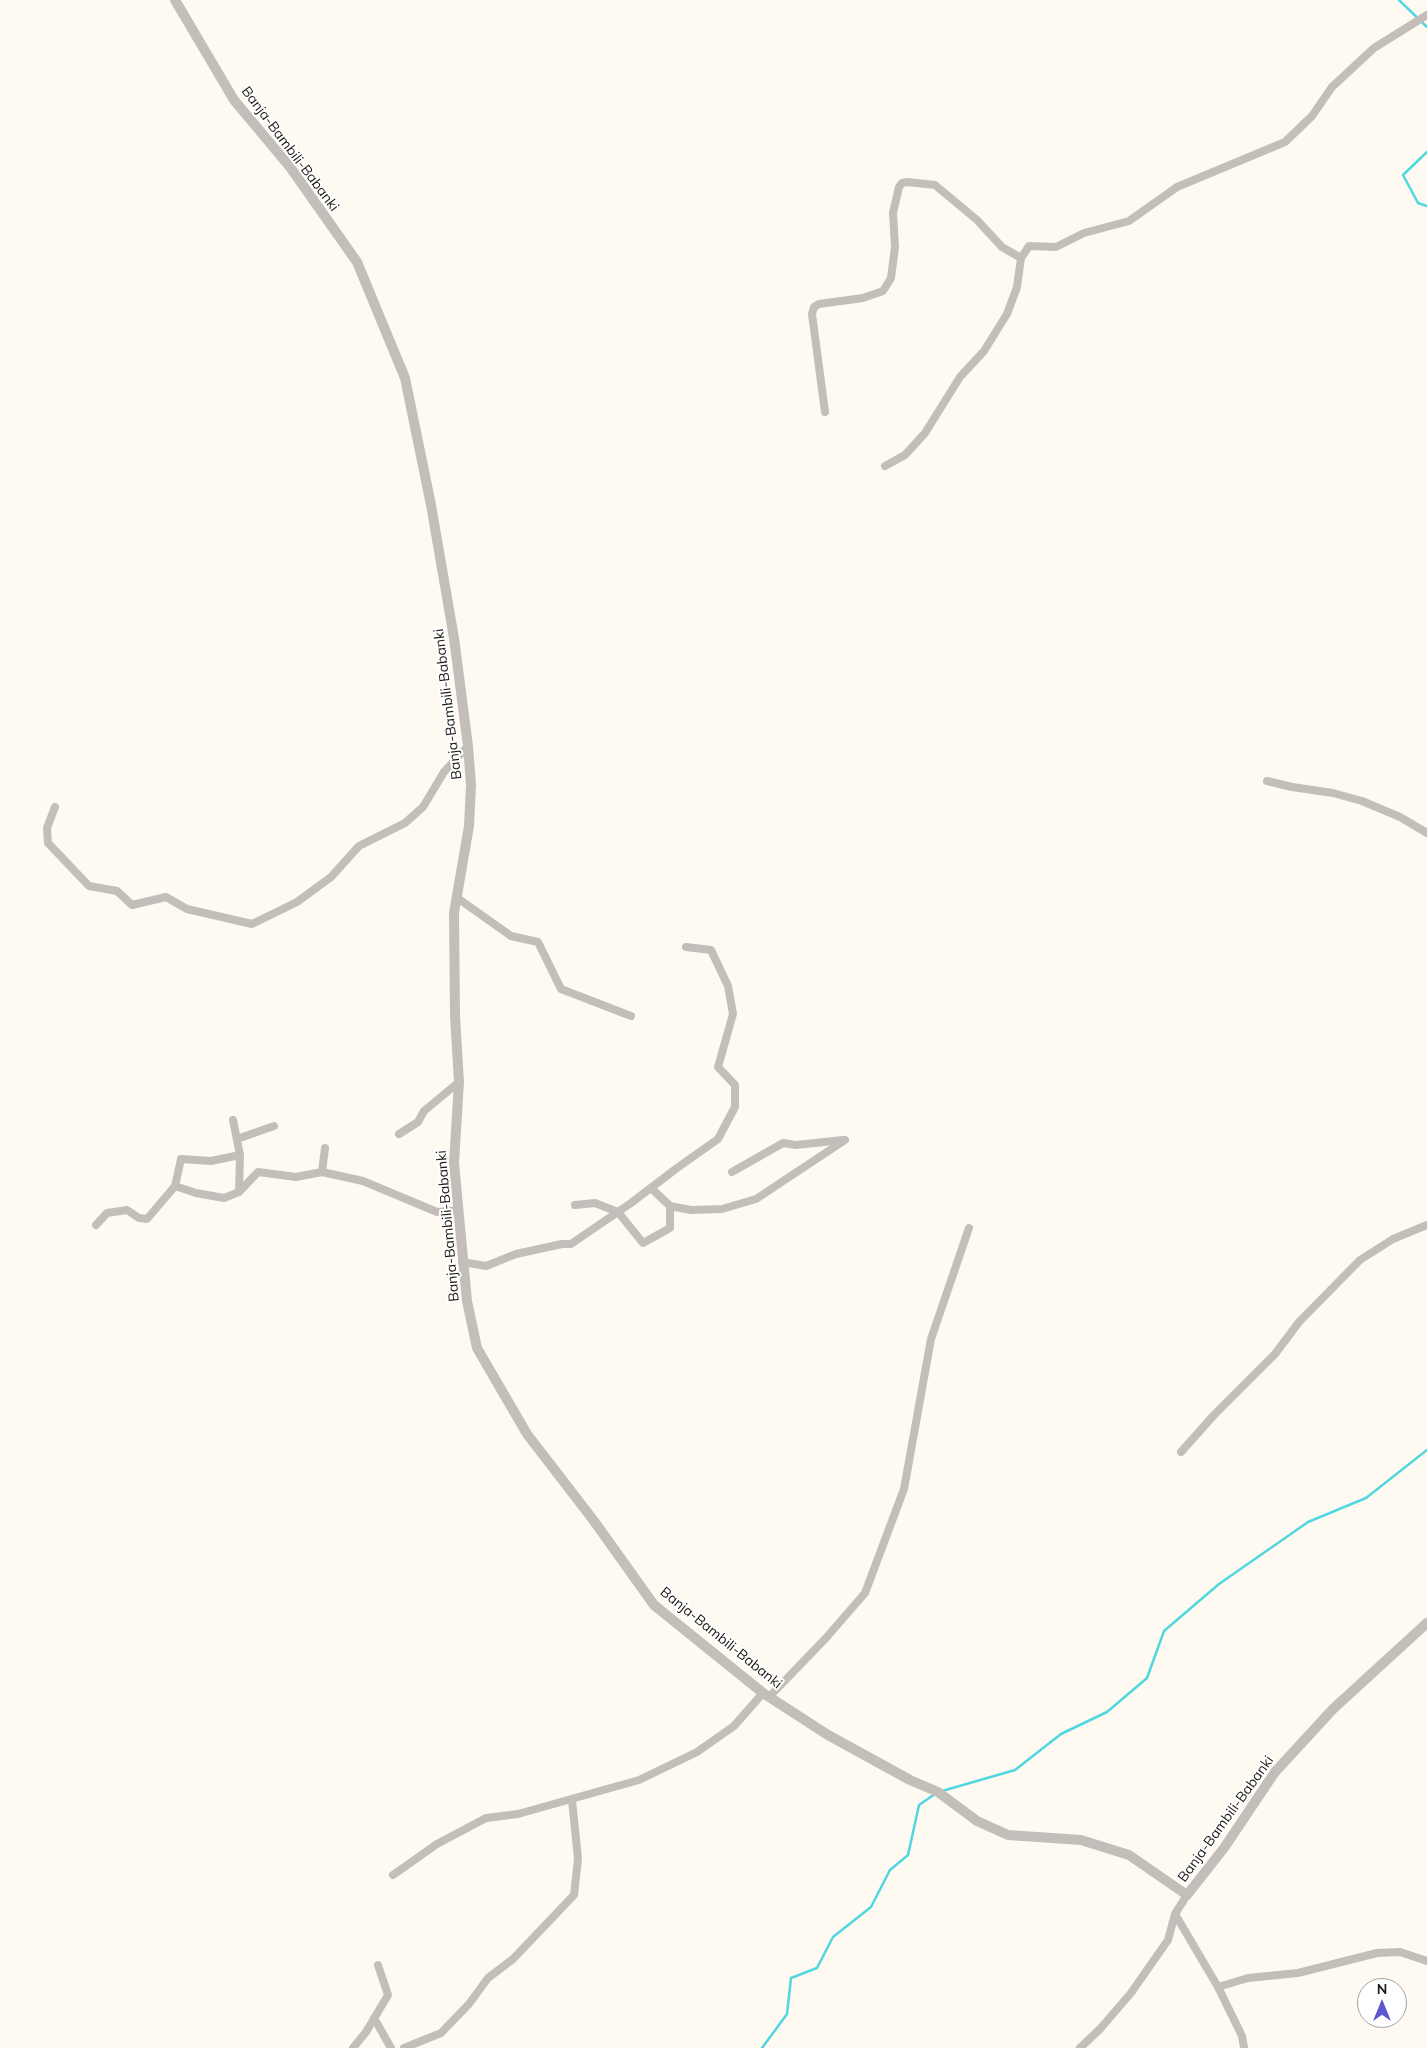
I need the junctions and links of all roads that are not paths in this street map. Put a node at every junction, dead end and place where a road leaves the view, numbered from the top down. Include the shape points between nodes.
1 (175, 0) edge
2 (1427, 16) edge
3 (1021, 258) junction
4 (825, 412) dead end
5 (885, 466) dead end
6 (468, 746) junction
7 (1267, 781) dead end
8 (55, 806) dead end
9 (1427, 833) edge
10 (456, 897) junction
11 (686, 947) dead end
12 (631, 1016) dead end
13 (459, 1082) junction
14 (233, 1120) dead end
15 (274, 1126) dead end
16 (399, 1134) dead end
17 (237, 1139) junction
18 (325, 1148) dead end
19 (240, 1155) junction
20 (322, 1172) junction
21 (732, 1172) dead end
22 (175, 1186) junction
23 (651, 1188) junction
24 (239, 1192) junction
25 (575, 1205) dead end
26 (670, 1206) junction
27 (460, 1210) junction
28 (618, 1212) junction
29 (96, 1225) dead end
30 (1427, 1225) edge
31 (969, 1228) dead end
32 (462, 1262) junction
33 (1181, 1452) dead end
34 (1427, 1623) edge
35 (766, 1695) junction
36 (572, 1800) junction
37 (393, 1876) dead end
38 (1187, 1895) junction
39 (1175, 1914) junction
40 (1427, 1961) edge
41 (378, 1966) dead end
42 (1218, 1987) junction
43 (374, 2018) junction
44 (353, 2048) edge
45 (391, 2048) edge
46 (404, 2048) edge
47 (1080, 2048) edge
48 (1244, 2048) edge

1 - 6 street, Banja-Bambili-Babanki via 234,100 290,167 356,262 405,378 454,638
2 - 3 street via 1374,48 1332,87 1312,116 1286,142 1177,187 1129,220 1084,233 1056,247 1029,246
3 - 4 street via 1002,247 977,220 935,185 902,183 893,213 895,247 891,278 883,291 856,300 814,307 812,314
3 - 5 street via 1017,286 1007,314 984,351 960,377 925,433 905,455
6 - 8 street via 444,772 423,806 405,823 359,846 331,877 297,902 252,924 187,909 166,897 132,905 116,891 89,886 48,842 47,828
6 - 10 street, Banja-Bambili-Babanki via 472,785 469,826
7 - 9 street via 1333,793 1362,802 1400,817
10 - 12 street via 511,936 538,942 561,990
10 - 13 street, Banja-Bambili-Babanki via 455,1016
11 - 23 street via 712,950 728,986 733,1014 718,1067 735,1085 735,1107 718,1139
13 - 16 street via 424,1111 418,1122
13 - 27 street, Banja-Bambili-Babanki via 454,1163
14 - 17 street
15 - 17 street
17 - 19 street
18 - 20 street
19 - 22 street via 211,1161 181,1159
19 - 24 street
20 - 24 street via 296,1176 258,1172
20 - 27 street via 363,1181 437,1212
21 - 26 street via 783,1143 796,1146 845,1140 756,1199 722,1209 691,1210
22 - 24 street via 224,1198
22 - 29 street via 147,1219 127,1210 107,1213
23 - 26 street
23 - 28 street
25 - 28 street via 595,1203
26 - 28 street via 670,1228 643,1243
27 - 32 street, Banja-Bambili-Babanki
28 - 32 street via 571,1244 516,1254 486,1266
30 - 33 street via 1393,1239 1360,1260
31 - 35 street via 931,1339 904,1489 866,1593 826,1638
32 - 35 street, Banja-Bambili-Babanki via 477,1348 527,1434 654,1605
34 - 38 street, Banja-Bambili-Babanki via 1333,1709 1275,1772 1224,1848
35 - 36 street via 734,1726 697,1752 639,1780
35 - 38 street, Banja-Bambili-Babanki via 828,1735 938,1792 977,1821 1008,1835 1081,1840 1129,1854
36 - 37 street via 518,1814 486,1818 437,1844
36 - 46 street via 578,1859 574,1896 513,1959 488,1978 442,2033
38 - 39 street
39 - 42 street
39 - 47 street via 1168,1940 1131,1993
40 - 42 street via 1400,1952 1377,1953 1298,1973 1248,1978
41 - 43 street via 388,1995
42 - 48 street via 1242,2036
43 - 44 street
43 - 45 street

